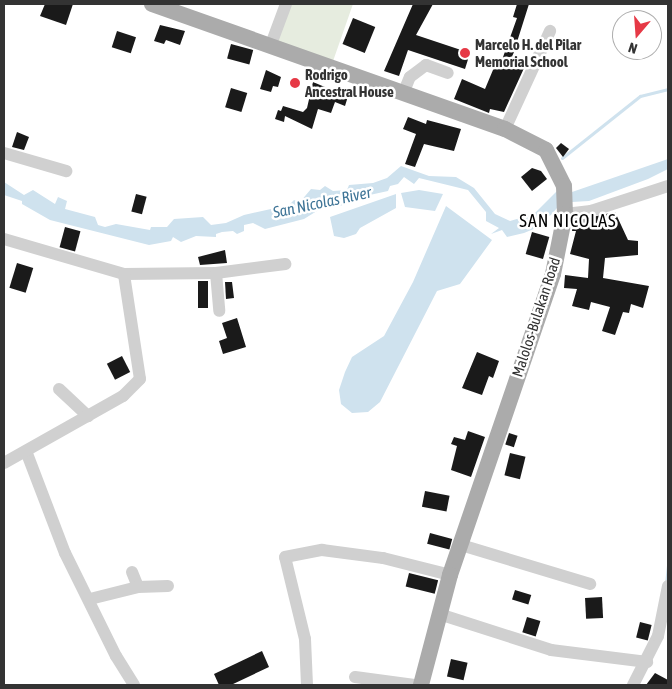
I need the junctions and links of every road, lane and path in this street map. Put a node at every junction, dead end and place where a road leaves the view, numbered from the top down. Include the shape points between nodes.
1 (152, 4) edge
2 (286, 4) edge
3 (550, 31) dead end
4 (270, 47) junction
5 (448, 73) dead end
6 (403, 94) junction
7 (505, 130) junction
8 (4, 153) edge
9 (66, 171) dead end
10 (668, 186) edge
11 (565, 210) junction
12 (4, 239) edge
13 (285, 264) dead end
14 (216, 273) junction
15 (124, 274) junction
16 (219, 311) dead end
17 (59, 389) dead end
18 (88, 416) junction
19 (26, 451) junction
20 (4, 463) edge
21 (461, 545) junction
22 (132, 572) dead end
23 (450, 575) junction
24 (590, 584) dead end
25 (168, 586) dead end
26 (668, 586) edge
27 (138, 587) junction
28 (90, 600) junction
29 (439, 614) junction
30 (647, 662) junction
31 (355, 676) dead end
32 (134, 685) edge
33 (307, 685) edge
34 (414, 685) edge
35 (421, 685) edge
36 (633, 685) edge

1 - 4 main road, Malolos-Bulakan Road
2 - 4 street
3 - 7 street
4 - 6 main road, Malolos-Bulakan Road
5 - 6 street via 426,65 410,77
6 - 7 main road, Malolos-Bulakan Road
7 - 11 main road, Malolos-Bulakan Road via 546,150 564,186
8 - 9 street
10 - 11 street via 591,211
11 - 21 main road, Malolos-Bulakan Road via 553,274
12 - 15 street
13 - 14 street
14 - 15 street
14 - 16 street
15 - 18 street via 140,379 122,396
17 - 18 street
18 - 19 street
19 - 20 street
19 - 28 street via 66,553
21 - 23 main road, Malolos-Bulakan Road
21 - 24 street
22 - 27 street
23 - 29 main road, Malolos-Bulakan Road
23 - 33 street via 382,558 322,550 285,556 306,639
25 - 27 street
26 - 30 street via 658,636
27 - 28 street
28 - 32 street via 116,656
29 - 30 street via 551,650
29 - 35 main road, Malolos-Bulakan Road
30 - 36 street
31 - 34 street

